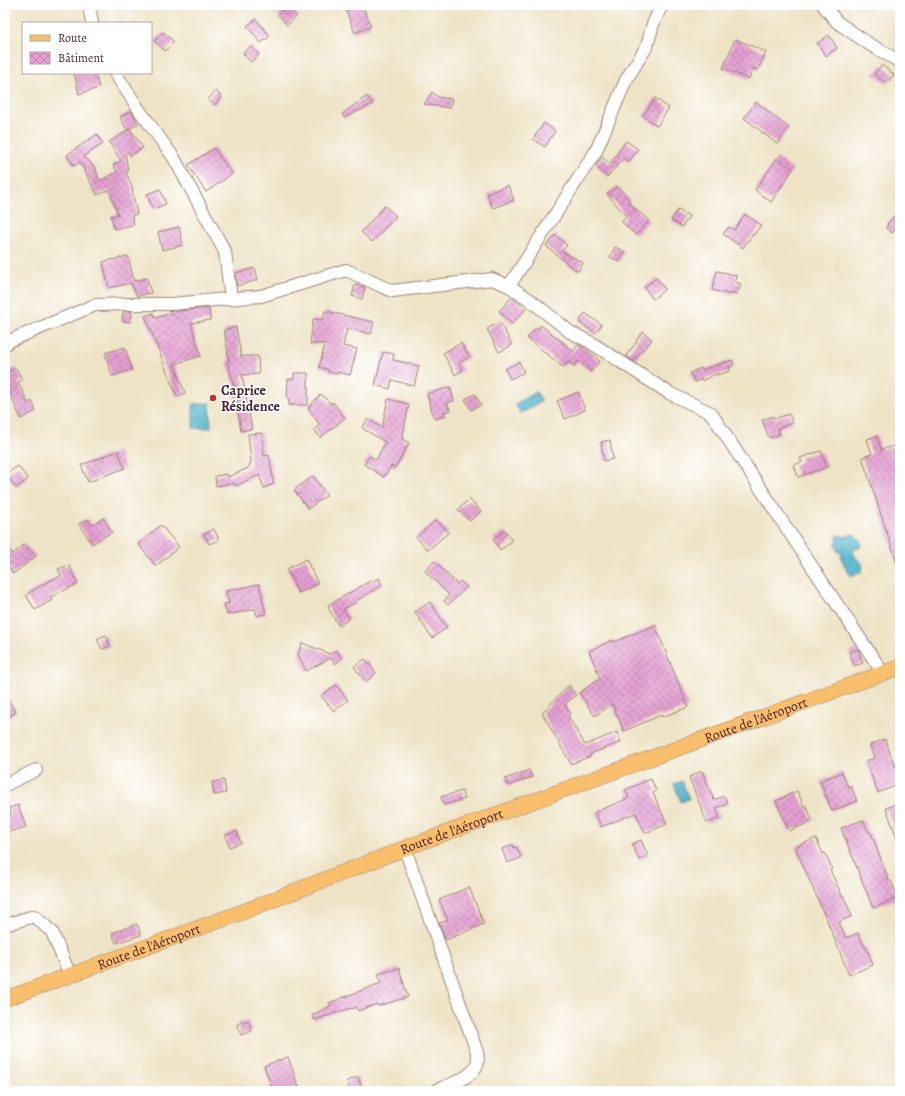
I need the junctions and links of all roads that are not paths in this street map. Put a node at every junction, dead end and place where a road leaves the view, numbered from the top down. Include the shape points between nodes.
1 (89, 5) edge
2 (662, 5) edge
3 (823, 5) edge
4 (92, 22) edge
5 (900, 60) edge
6 (116, 74) edge
7 (509, 286) junction
8 (231, 299) junction
9 (5, 345) edge
10 (900, 667) edge
11 (883, 673) junction
12 (36, 770) dead end
13 (5, 785) edge
14 (405, 849) junction
15 (5, 925) edge
16 (70, 975) junction
17 (5, 999) edge
18 (434, 1091) edge

1 - 4 street
2 - 7 street via 646,46 626,80 596,151
3 - 5 street via 837,22
6 - 8 street via 174,158 225,252
7 - 8 street via 492,279 392,291 346,270 261,296
7 - 11 street via 570,332 669,393 712,413
8 - 9 street via 171,304 95,305 9,341
10 - 11 main road, Route de l'Aéroport
11 - 14 main road, Route de l'Aéroport
12 - 13 street
14 - 16 main road, Route de l'Aéroport
14 - 18 street via 477,1052 478,1062 475,1069 464,1078
15 - 16 street via 34,916 52,932
16 - 17 main road, Route de l'Aéroport

